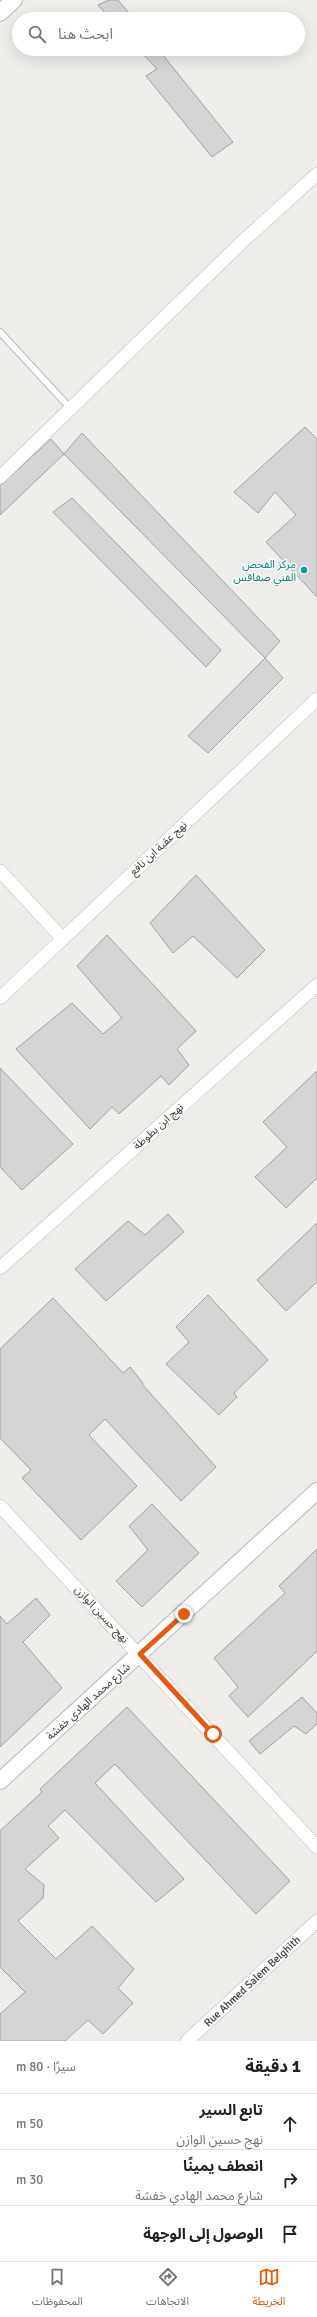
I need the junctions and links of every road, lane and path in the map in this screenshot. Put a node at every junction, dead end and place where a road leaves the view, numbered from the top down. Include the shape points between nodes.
1 (14, 0) edge
2 (0, 13) edge
3 (317, 174) edge
4 (0, 332) edge
5 (71, 409) junction
6 (0, 477) edge
7 (317, 699) edge
8 (0, 871) edge
9 (62, 938) junction
10 (317, 984) edge
11 (0, 998) edge
12 (0, 1268) edge
13 (317, 1491) edge
14 (0, 1506) edge
15 (140, 1654) junction
16 (0, 1781) edge
17 (317, 1847) edge
18 (317, 1921) edge
19 (187, 2041) edge

1 - 2 street
3 - 5 street via 242,242
4 - 5 lane
5 - 6 street
7 - 9 street, نهج عقبة ابن نافع
8 - 9 street
9 - 11 street, نهج عقبة ابن نافع
10 - 12 street, نهج ابن بطوطة
13 - 15 street, شارع محمد الهادي خفشة
14 - 15 street, نهج حسين الوازن
15 - 16 street, شارع محمد الهادي خفشة
15 - 17 street, نهج حسين الوازن
18 - 19 street, Rue Ahmed Salem Belghith

